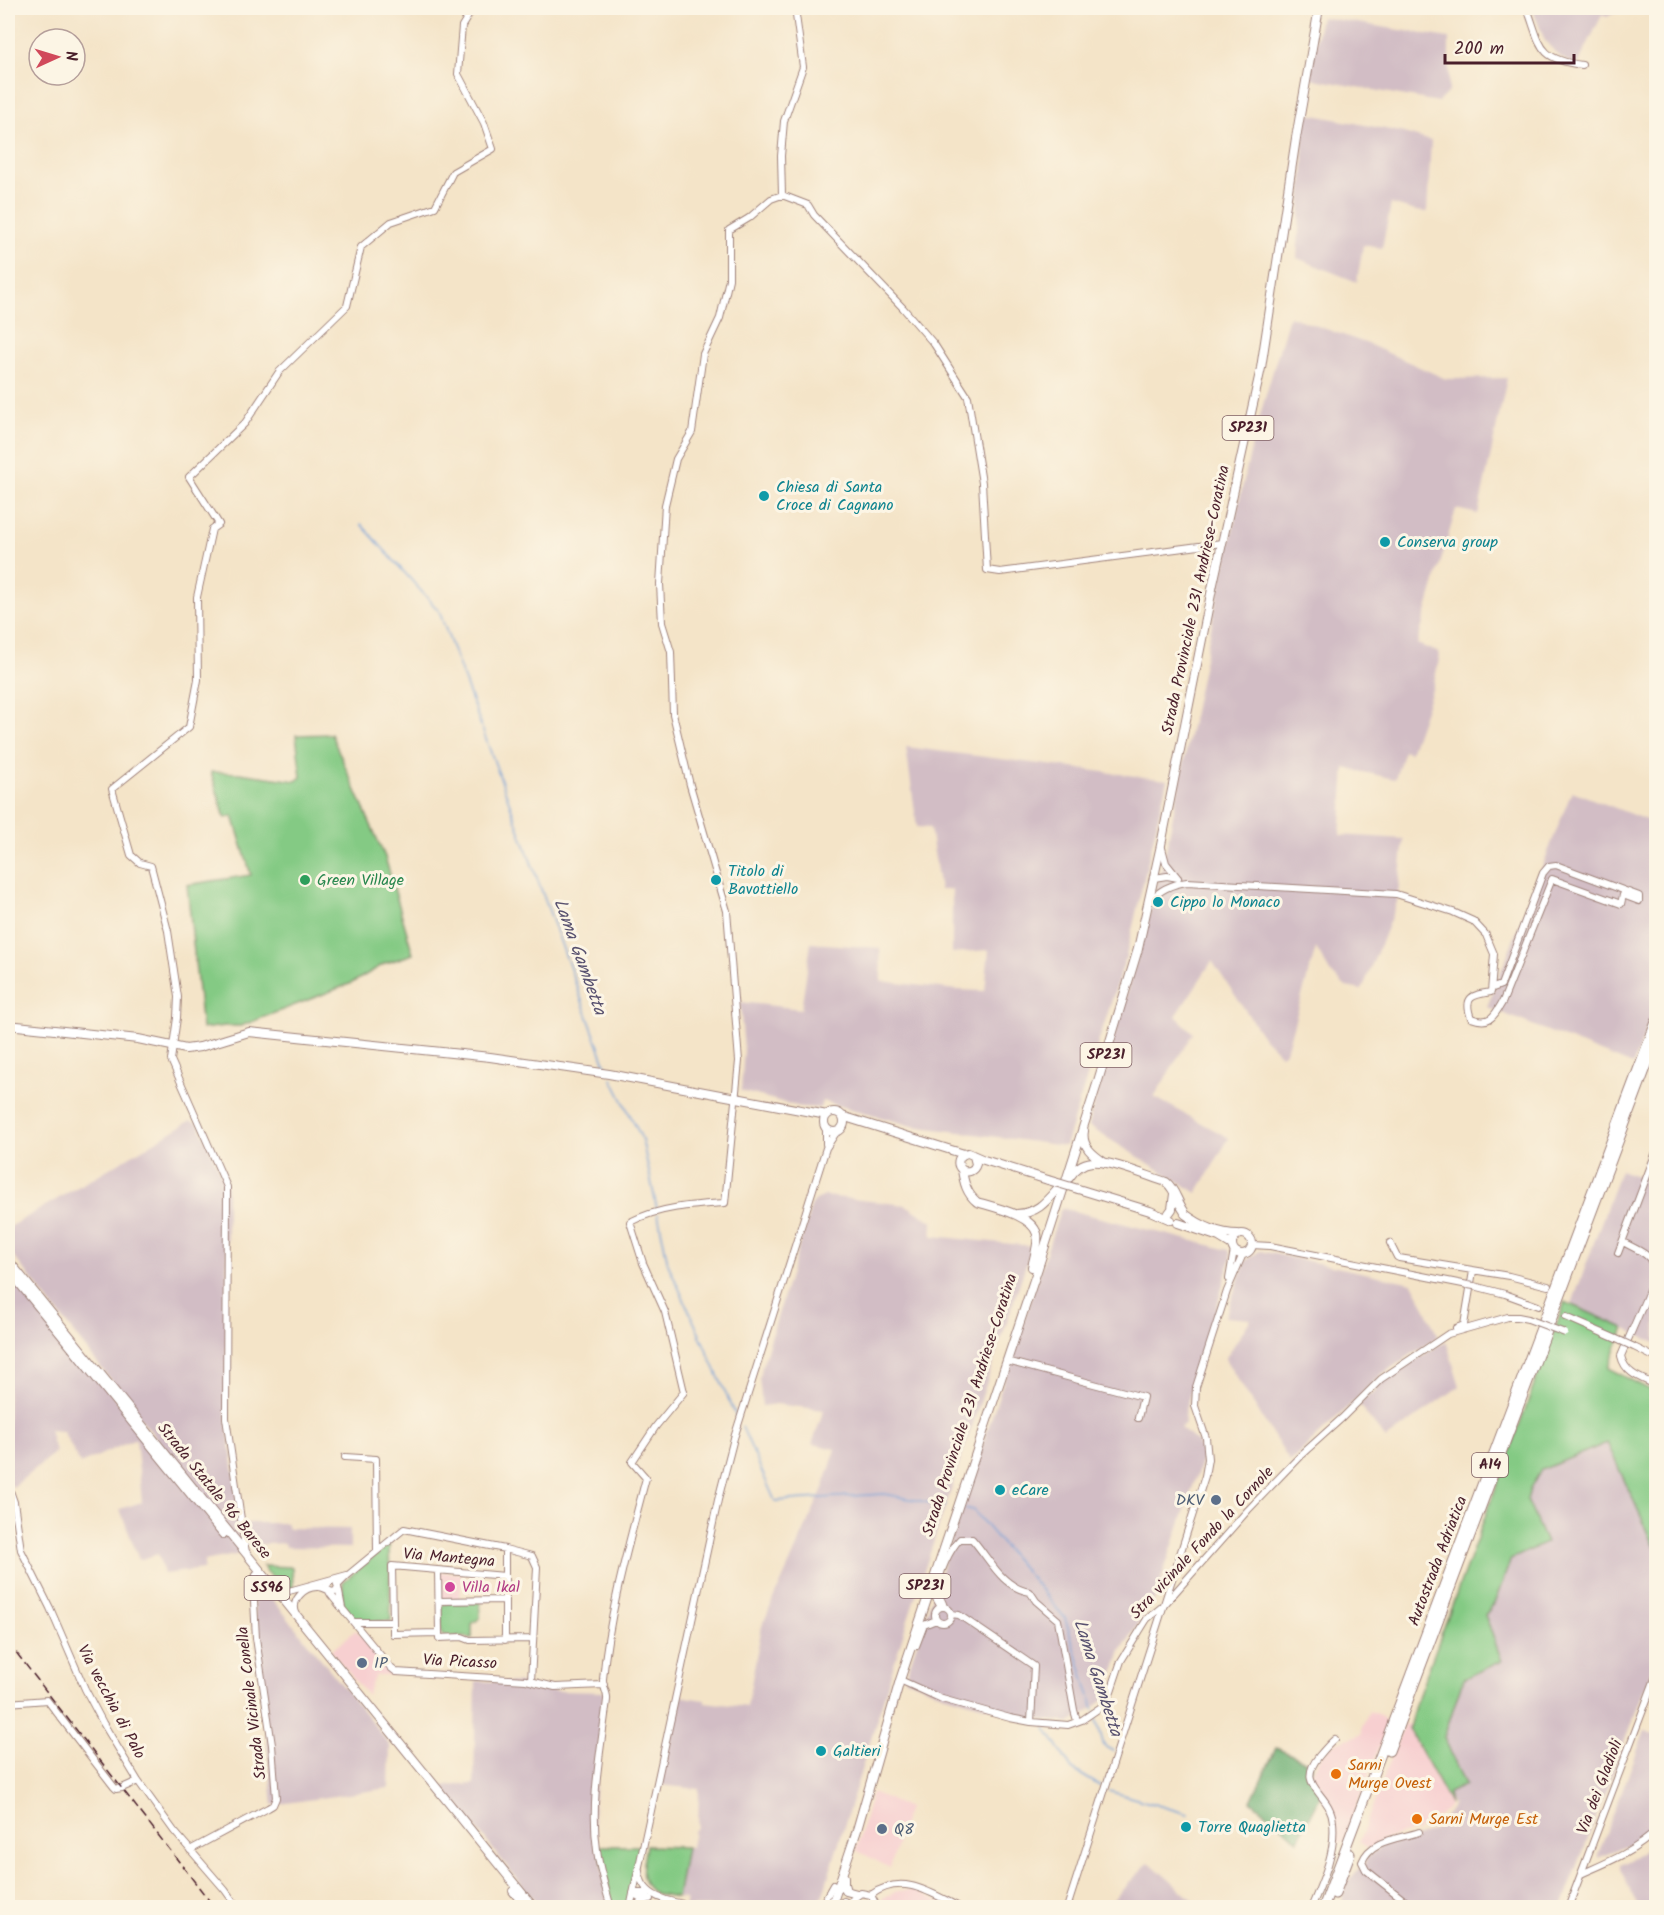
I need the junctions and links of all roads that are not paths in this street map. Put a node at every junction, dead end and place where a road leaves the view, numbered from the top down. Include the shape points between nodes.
1 (473, 8) edge
2 (795, 8) edge
3 (1319, 8) edge
4 (1527, 8) edge
5 (1582, 65) dead end
6 (782, 195) junction
7 (1222, 543) junction
8 (1161, 845) junction
9 (1154, 878) junction
10 (1178, 878) junction
11 (1187, 882) junction
12 (1172, 885) junction
13 (1148, 902) junction
14 (1146, 913) junction
15 (1493, 988) junction
16 (1656, 1022) edge
17 (8, 1025) edge
18 (1656, 1041) edge
19 (172, 1047) junction
20 (735, 1098) junction
21 (842, 1116) junction
22 (1086, 1118) junction
23 (826, 1122) junction
24 (862, 1122) junction
25 (839, 1130) junction
26 (940, 1146) junction
27 (826, 1148) junction
28 (1656, 1152) edge
29 (964, 1154) junction
30 (974, 1156) junction
31 (1105, 1163) junction
32 (999, 1165) junction
33 (965, 1168) junction
34 (1060, 1191) junction
35 (1174, 1193) junction
36 (1184, 1213) junction
37 (1013, 1214) junction
38 (1173, 1216) junction
39 (1239, 1234) junction
40 (1623, 1242) junction
41 (1390, 1243) dead end
42 (1252, 1245) junction
43 (1236, 1250) junction
44 (1618, 1253) dead end
45 (8, 1260) edge
46 (1032, 1267) junction
47 (8, 1269) edge
48 (1473, 1271) junction
49 (1548, 1286) dead end
50 (1538, 1306) dead end
51 (1566, 1317) dead end
52 (1564, 1333) dead end
53 (1448, 1334) junction
54 (1656, 1358) edge
55 (1007, 1361) junction
56 (1656, 1385) edge
57 (1138, 1418) dead end
58 (345, 1457) dead end
59 (8, 1485) edge
60 (505, 1549) junction
61 (377, 1551) junction
62 (246, 1553) junction
63 (936, 1569) junction
64 (438, 1570) junction
65 (256, 1575) junction
66 (348, 1575) junction
67 (505, 1576) junction
68 (331, 1581) junction
69 (338, 1586) junction
70 (273, 1587) junction
71 (328, 1590) junction
72 (505, 1600) junction
73 (438, 1601) junction
74 (1164, 1605) junction
75 (943, 1607) junction
76 (342, 1609) junction
77 (951, 1614) junction
78 (297, 1617) junction
79 (936, 1620) junction
80 (354, 1622) junction
81 (393, 1622) junction
82 (439, 1633) junction
83 (533, 1639) junction
84 (504, 1640) junction
85 (907, 1659) junction
86 (1656, 1676) edge
87 (900, 1680) junction
88 (531, 1681) junction
89 (604, 1685) junction
90 (8, 1704) edge
91 (1077, 1721) junction
92 (1031, 1722) junction
93 (1335, 1739) dead end
94 (138, 1781) junction
95 (1656, 1831) edge
96 (1419, 1832) dead end
97 (190, 1850) junction
98 (639, 1865) junction
99 (846, 1865) junction
100 (1581, 1874) junction
101 (833, 1885) junction
102 (888, 1887) junction
103 (633, 1893) junction
104 (857, 1894) junction
105 (871, 1895) junction
106 (651, 1897) junction
107 (874, 1905) edge
108 (853, 1907) edge
109 (238, 1908) edge
110 (527, 1908) edge
111 (534, 1908) edge
112 (611, 1908) edge
113 (632, 1908) edge
114 (707, 1908) edge
115 (819, 1908) edge
116 (825, 1908) edge
117 (831, 1908) edge
118 (838, 1908) edge
119 (961, 1908) edge
120 (1067, 1908) edge
121 (1311, 1908) edge
122 (1323, 1908) edge
123 (1330, 1908) edge
124 (1414, 1908) edge
125 (1569, 1908) edge

1 - 19 street via 462,26 458,74 493,149 453,172 435,207 391,222 361,247 347,306 279,372 245,423 189,477 219,524 212,529 197,597 198,680 189,727 112,789 131,855 151,866 168,931 178,1008
2 - 6 street via 802,67 784,121
3 - 7 main road, Strada Provinciale 231 Andriese-Coratina / SP231 via 1264,352
4 - 5 street via 1544,52 1561,62
6 - 7 street via 808,205 813,215 903,308 934,344 968,397 982,483 987,570 1000,572
6 - 20 street via 729,230 729,279 720,318 703,354 692,432 676,459 665,505 660,584 662,623 671,652 673,714 727,911 739,1061
7 - 8 main road, Strada Provinciale 231 Andriese-Coratina / SP231
8 - 9 main road, Strada Provinciale 231 Andriese-Coratina / SP231
8 - 10 street via 1166,863
9 - 10 street
9 - 12 street
9 - 13 main road, Strada Provinciale 231 Andriese-Coratina / SP231
10 - 11 street
11 - 12 street
11 - 15 street via 1396,894 1452,912 1473,921 1486,935 1494,954
12 - 13 street
13 - 14 main road, Strada Provinciale 231 Andriese-Coratina / SP231
14 - 22 main road, Strada Provinciale 231 Andriese-Coratina / SP231
14 - 34 main road, Strada Provinciale 231 Andriese-Coratina / SP231
15 - 15 street via 1501,985 1549,866 1556,865 1639,896 1639,901 1623,895 1621,904 1552,879 1497,1012 1489,1020 1471,1018 1467,1007 1470,999
16 - 122 highway, Autostrada Adriatica / A14
17 - 19 main road via 138,1039
18 - 123 highway, Autostrada Adriatica / A14
19 - 20 main road via 196,1048 249,1032 566,1067
19 - 62 street via 171,1060 226,1186 226,1418
20 - 23 main road via 809,1112
20 - 89 street via 725,1203 688,1205 646,1214 630,1222 665,1312 684,1392 632,1462 646,1478 617,1596
21 - 23 main road via 833,1112
21 - 24 main road
21 - 25 main road via 844,1121
22 - 31 main road via 1086,1146
22 - 34 main road, Strada Provinciale 231 Andriese-Coratina / SP231
23 - 25 main road via 831,1131
23 - 27 street
24 - 25 main road
24 - 26 main road
25 - 27 street
26 - 29 main road
26 - 33 main road
27 - 98 street via 734,1438
28 - 40 street
29 - 30 main road
29 - 33 main road via 958,1160
30 - 32 main road
30 - 33 main road via 976,1162
31 - 34 main road via 1081,1166
31 - 35 main road via 1166,1182
32 - 33 main road
32 - 38 main road, bridge
33 - 37 main road via 970,1197
34 - 37 main road via 1037,1210
34 - 46 main road, Strada Provinciale 231 Andriese-Coratina / SP231
34 - 55 main road, Strada Provinciale 231 Andriese-Coratina / SP231
35 - 36 main road
35 - 38 main road
36 - 38 main road via 1180,1208
36 - 38 main road via 1183,1220
36 - 39 main road via 1199,1224
37 - 46 main road via 1023,1218 1036,1232
38 - 43 main road via 1219,1237
39 - 42 main road via 1249,1236
39 - 43 main road via 1233,1238
40 - 44 street
40 - 56 street via 1652,1258 1655,1266 1655,1277 1624,1349 1623,1363 1631,1373
41 - 48 street via 1399,1258
42 - 43 main road via 1249,1251
42 - 50 street via 1471,1286
43 - 74 street via 1196,1388 1195,1406 1206,1438 1205,1476
45 - 62 main road, Strada Statale 96 Barese / SS96
46 - 101 main road, Strada Provinciale 231 Andriese-Coratina / SP231 via 906,1642
47 - 65 main road, Strada Statale 96 Barese / SS96
48 - 49 street
48 - 53 street via 1464,1324
51 - 54 street, bridge
52 - 53 street, Stra vicinale Fondo la Cornole, bridge via 1528,1319 1508,1317
53 - 74 street, Stra vicinale Fondo la Cornole via 1381,1379 1301,1455
55 - 57 street via 1143,1397
55 - 63 main road, Strada Provinciale 231 Andriese-Coratina / SP231
58 - 61 street via 376,1459
59 - 94 street, Via vecchia di Palo via 23,1556 85,1689
60 - 61 street via 404,1529
60 - 67 street
60 - 83 street via 532,1556 537,1567
61 - 66 street
62 - 70 main road, Strada Statale 96 Barese / SS96
63 - 75 street via 934,1595
63 - 85 main road, Strada Provinciale 231 Andriese-Coratina / SP231
64 - 67 street, Via Mantegna
64 - 73 street
64 - 81 street, Via Mantegna via 392,1566
65 - 97 street, Strada Vicinale Conella via 256,1638 276,1798 273,1805
65 - 110 main road, Strada Statale 96 Barese / SS96
66 - 68 street
66 - 69 street
67 - 72 street
68 - 69 street
68 - 70 street via 286,1592
68 - 71 street
69 - 71 street via 335,1592
69 - 76 street
70 - 78 main road, Strada Statale 96 Barese / SS96
71 - 76 street, Via Picasso
71 - 78 street via 315,1587 302,1593 295,1603
72 - 73 street
72 - 84 street
73 - 82 street
74 - 91 street, Stra vicinale Fondo la Cornole via 1147,1619 1133,1639 1121,1660 1109,1697
74 - 120 street
75 - 77 street
75 - 79 street via 935,1612
75 - 91 street via 938,1588 947,1559 960,1539 972,1539 1007,1583 1030,1592 1058,1620
76 - 80 street, Via Picasso
77 - 79 street via 948,1622
77 - 92 street via 959,1615 1034,1666
78 - 111 main road, Strada Statale 96 Barese / SS96
79 - 85 street via 924,1625
80 - 81 street
80 - 88 street, Via Picasso via 396,1672
81 - 82 street via 393,1634
82 - 84 street via 439,1638
83 - 84 street
83 - 88 street
85 - 87 main road, Strada Provinciale 231 Andriese-Coratina / SP231
86 - 100 street, Via dei Gladioli
87 - 92 street, Stra vicinale Fondo la Cornole via 942,1699
87 - 99 main road, Strada Provinciale 231 Andriese-Coratina / SP231
88 - 89 street, Via Picasso via 555,1687
89 - 112 street via 607,1696 598,1760 595,1825 597,1852
90 - 94 street via 47,1700 116,1789
91 - 92 street, Stra vicinale Fondo la Cornole via 1068,1725
93 - 121 street via 1312,1764 1309,1773 1333,1814 1334,1831 1332,1851
94 - 97 street, Via vecchia di Palo
95 - 100 street via 1626,1854
96 - 124 street via 1382,1841 1362,1862 1366,1870
97 - 109 street, Via vecchia di Palo
98 - 103 street
98 - 106 street via 641,1883
99 - 104 main road via 844,1888
99 - 117 main road, Strada Provinciale 231 Andriese-Coratina / SP231
100 - 125 street, Via dei Gladioli
101 - 115 street
101 - 116 main road, Strada Provinciale 231 Andriese-Coratina / SP231
102 - 105 street
102 - 107 street
102 - 119 street via 916,1886
103 - 106 street
103 - 113 street
104 - 105 street
104 - 108 street
105 - 107 street
106 - 113 street
106 - 114 street
108 - 118 main road via 844,1902

